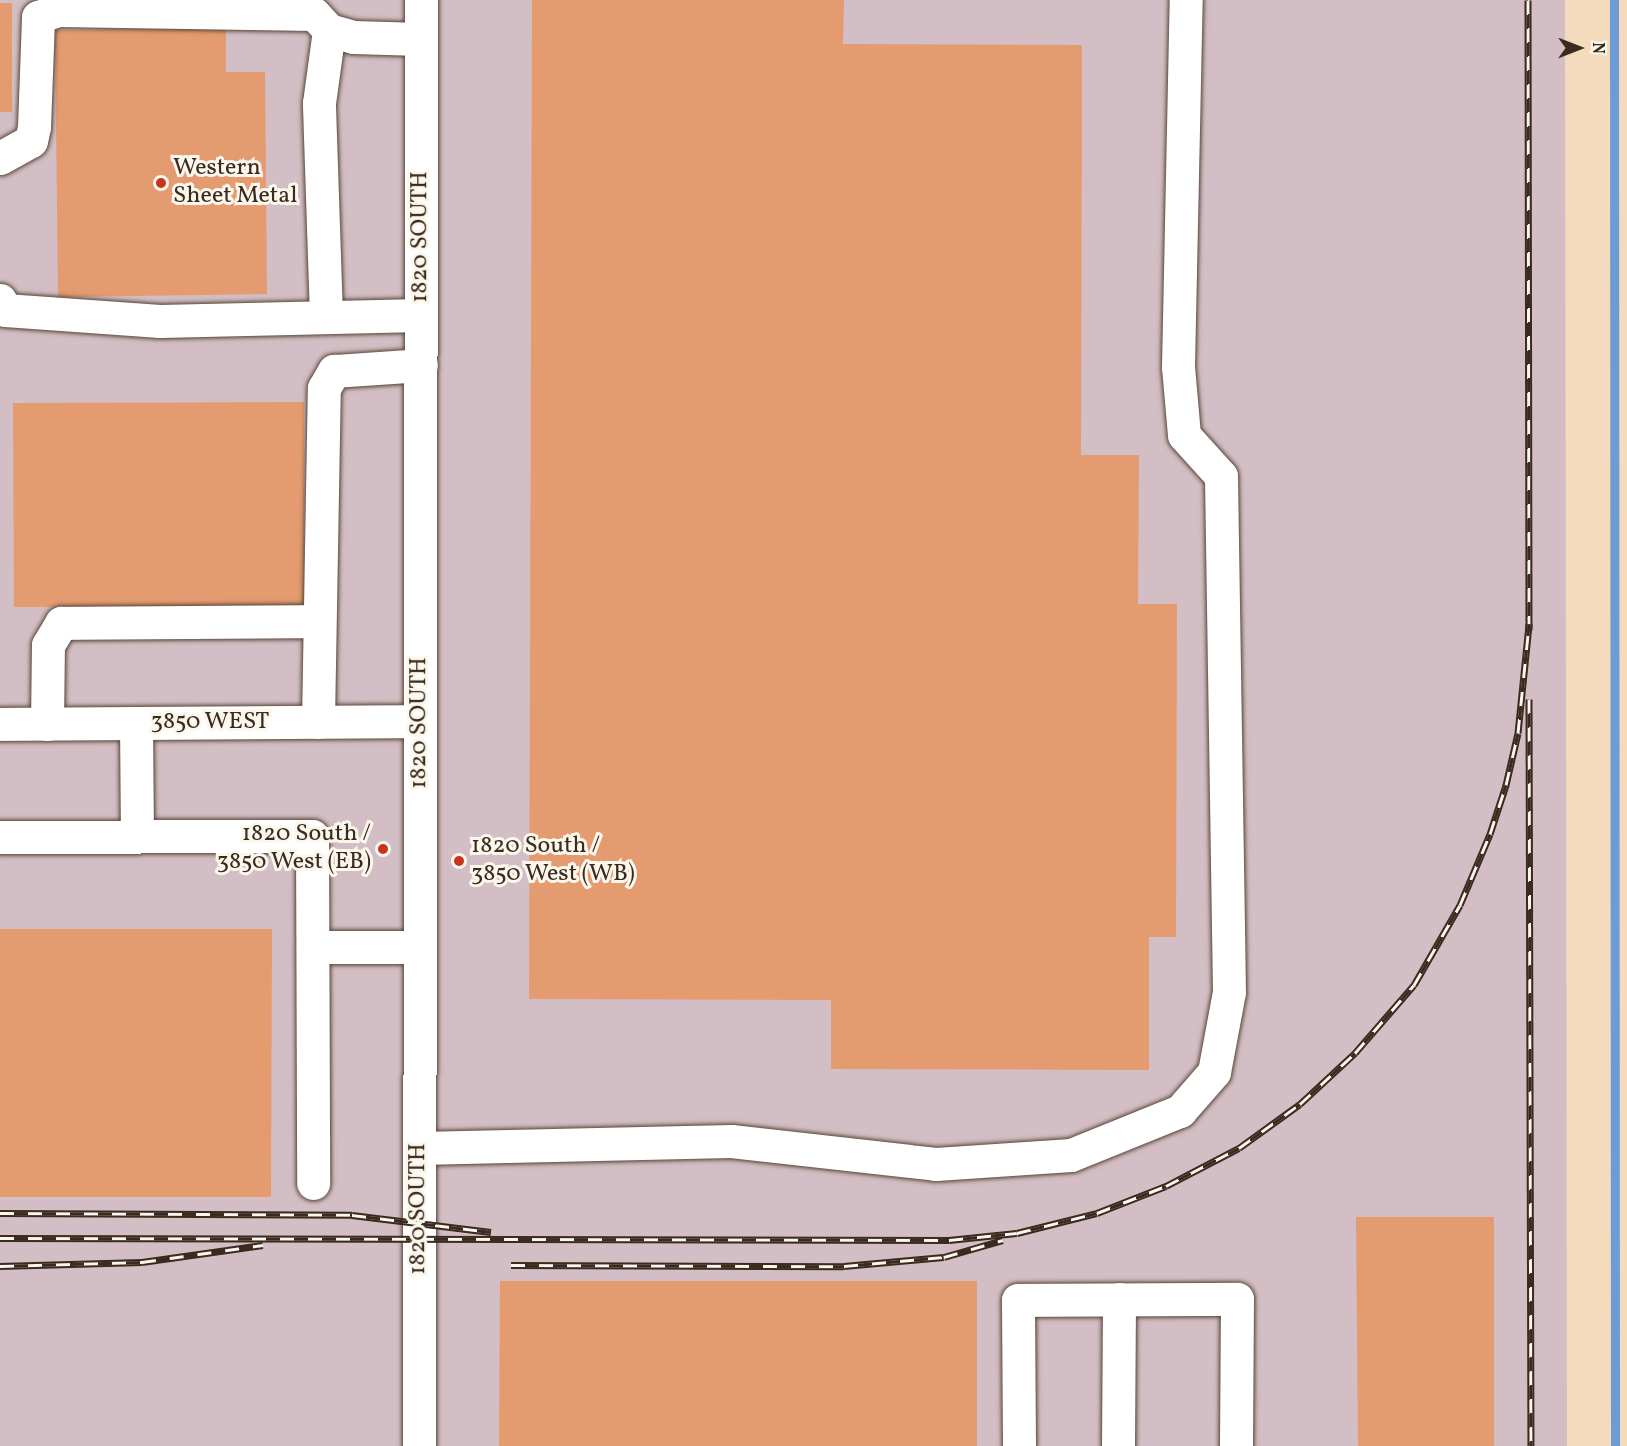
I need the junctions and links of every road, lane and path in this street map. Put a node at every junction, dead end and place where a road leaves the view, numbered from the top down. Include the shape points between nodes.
1 (421, 0) edge
2 (1186, 0) edge
3 (329, 30) junction
4 (421, 39) junction
5 (0, 158) edge
6 (0, 300) edge
7 (421, 315) junction
8 (326, 317) junction
9 (421, 365) junction
10 (320, 621) junction
11 (318, 722) junction
12 (420, 722) junction
13 (136, 723) junction
14 (0, 724) edge
15 (47, 724) junction
16 (137, 836) junction
17 (0, 837) edge
18 (313, 947) junction
19 (420, 947) junction
20 (419, 1148) junction
21 (313, 1183) dead end
22 (1119, 1299) junction
23 (419, 1446) edge
24 (1019, 1446) edge
25 (1118, 1446) edge
26 (1236, 1446) edge

1 - 4 street, 1820 SOUTH
2 - 20 street via 1178,367 1184,435 1221,476 1229,992 1214,1072 1180,1111 1071,1155 936,1164 731,1141
3 - 4 street via 353,37
3 - 5 street via 314,14 58,10 38,18 31,141
3 - 8 street via 319,103
4 - 7 street, 1820 SOUTH
6 - 8 street via 5,310 160,321
7 - 8 street
7 - 9 street, 1820 SOUTH
9 - 10 street via 334,371 324,387
9 - 12 street, 1820 SOUTH
10 - 11 street
10 - 15 street via 62,623 48,645
11 - 12 street, 3850 WEST
11 - 13 street, 3850 WEST
12 - 19 street, 1820 SOUTH
13 - 15 street, 3850 WEST
13 - 16 street
14 - 15 street, 3850 WEST
16 - 17 street
16 - 18 street via 312,836
18 - 19 street
18 - 21 street
19 - 20 street, 1820 SOUTH
20 - 23 street, 1820 SOUTH
22 - 24 street via 1018,1300
22 - 25 street
22 - 26 street via 1237,1299

